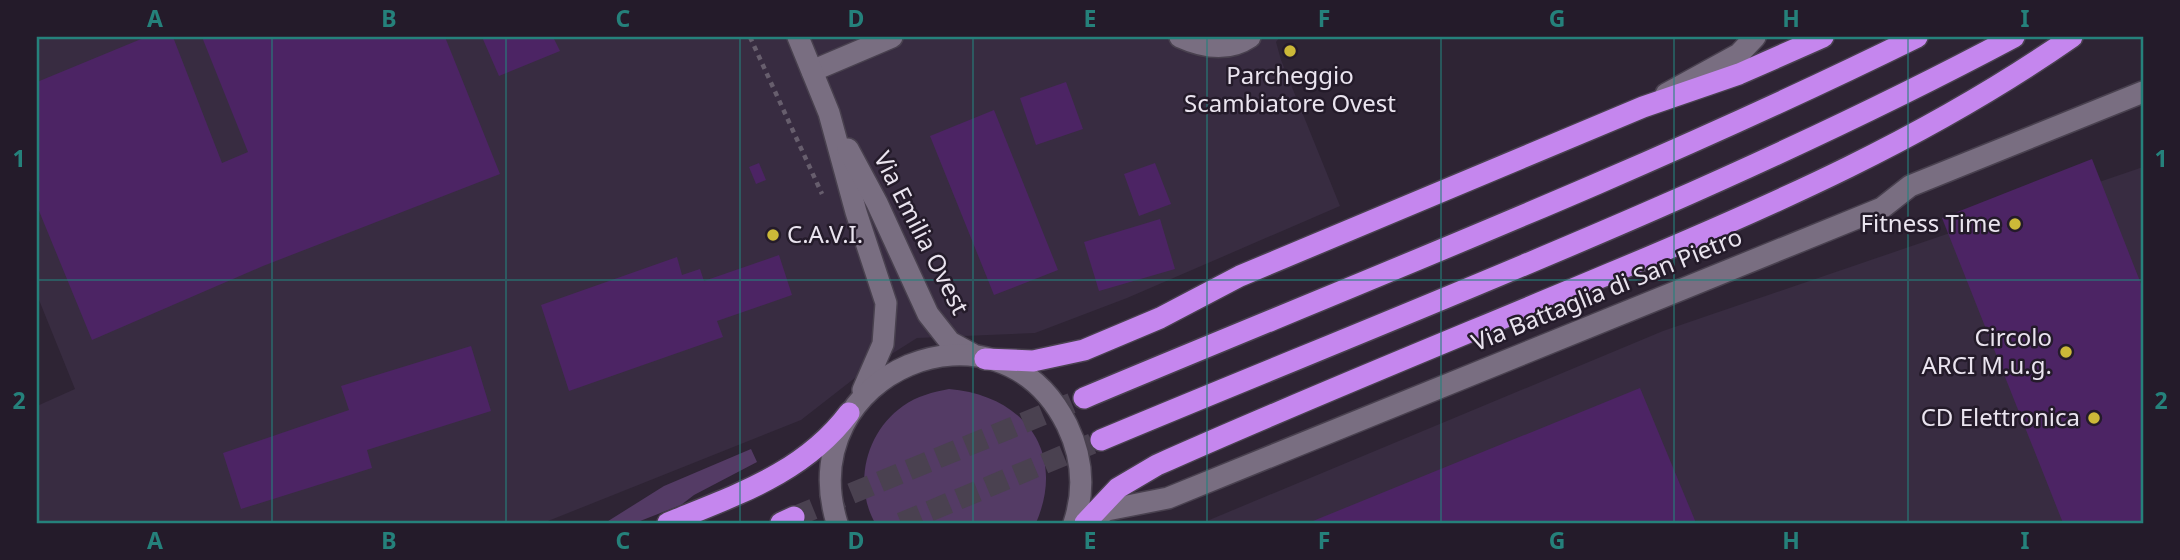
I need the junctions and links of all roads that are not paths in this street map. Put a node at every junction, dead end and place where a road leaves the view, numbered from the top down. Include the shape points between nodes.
1 (798, 37) edge
2 (892, 37) edge
3 (1180, 37) edge
4 (1250, 37) edge
5 (1755, 37) edge
6 (1823, 37) edge
7 (1917, 37) edge
8 (2014, 37) edge
9 (2072, 37) edge
10 (812, 71) junction
11 (2143, 92) edge
12 (1629, 112) junction
13 (829, 113) junction
14 (985, 359) junction
15 (1084, 398) tunnel mouth
16 (849, 413) junction
17 (1101, 440) tunnel mouth
18 (668, 523) edge
19 (836, 523) edge
20 (1074, 523) edge
21 (1085, 523) edge

1 - 10 street, Via Emilia Ovest
2 - 10 street
3 - 4 street via 1222,47
5 - 12 street via 1739,54
6 - 12 highway via 1739,74
7 - 15 highway via 1646,162
8 - 17 highway via 1870,110 1716,180
9 - 21 highway via 1977,100 1850,167 1157,465 1118,488
10 - 13 street, Via Emilia Ovest
11 - 21 street, Via Battaglia di San Pietro via 1910,186 1882,208 1168,498 1107,510
12 - 14 highway via 1240,276 1084,351 1033,361
13 - 14 street, Via Emilia Ovest via 928,314 950,342
13 - 16 street, Via Emilia Ovest via 887,313 879,355
14 - 16 street, Via Emilia Ovest via 946,355 908,364 874,384
14 - 20 street, Via Emilia Ovest via 1038,386 1063,416 1078,453 1080,493
16 - 18 highway via 824,442 786,471
16 - 19 street, Via Emilia Ovest via 830,468

